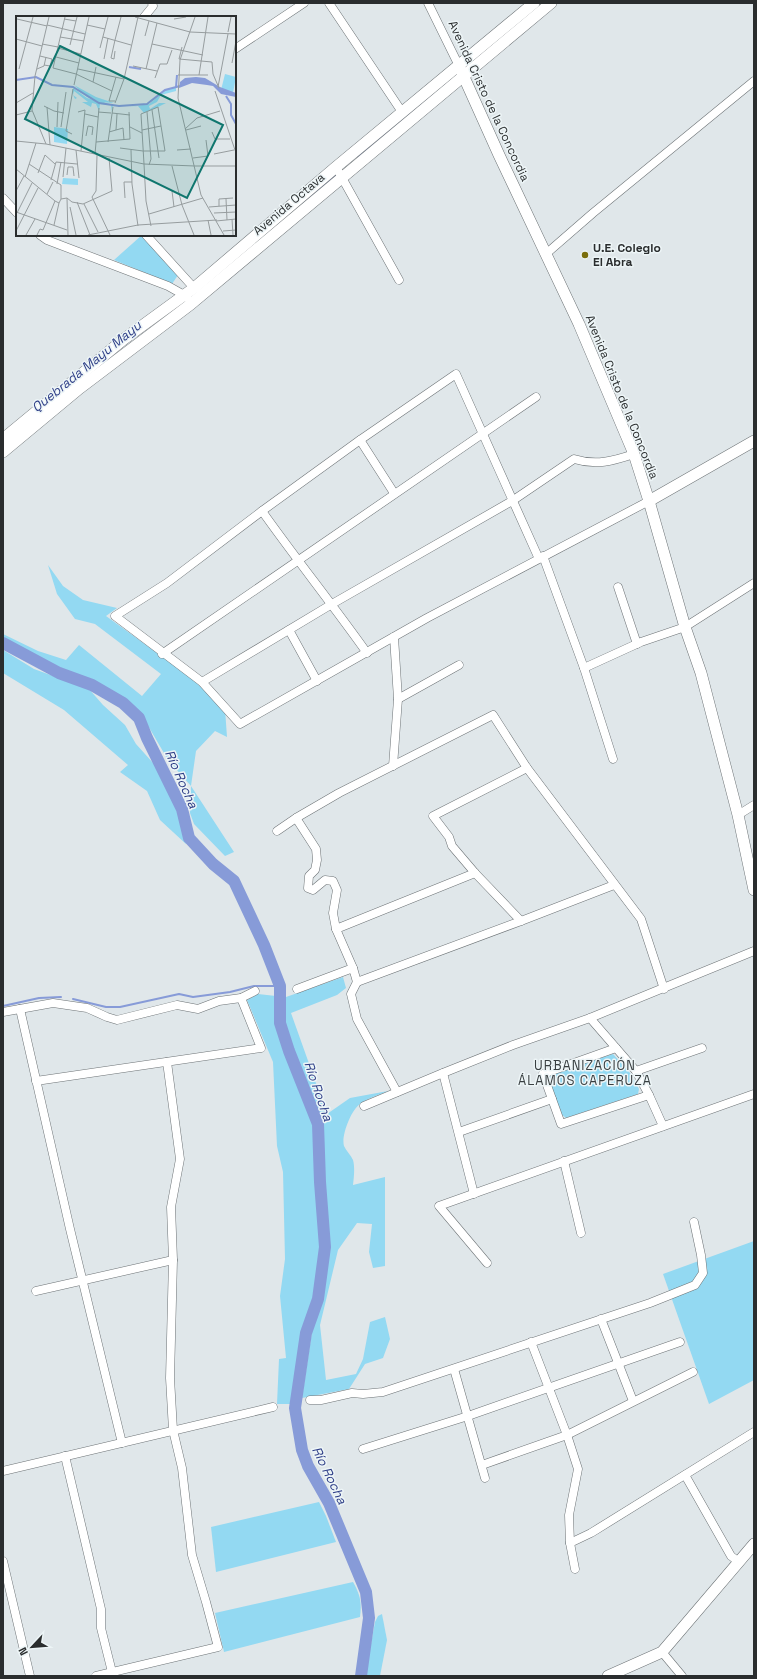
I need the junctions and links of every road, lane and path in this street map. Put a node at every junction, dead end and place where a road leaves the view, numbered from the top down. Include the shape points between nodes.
1 (152, 3) edge
2 (304, 3) edge
3 (329, 3) edge
4 (428, 3) edge
5 (534, 3) edge
6 (551, 3) edge
7 (145, 16) edge
8 (236, 48) edge
9 (461, 71) junction
10 (754, 81) edge
11 (402, 112) junction
12 (336, 166) junction
13 (342, 176) junction
14 (3, 198) edge
15 (16, 212) edge
16 (41, 236) edge
17 (147, 236) edge
18 (547, 253) junction
19 (399, 280) dead end
20 (194, 288) junction
21 (187, 299) junction
22 (536, 397) dead end
23 (482, 435) junction
24 (3, 439) edge
25 (360, 440) junction
26 (754, 441) edge
27 (3, 452) edge
28 (634, 454) junction
29 (394, 493) junction
30 (512, 501) junction
31 (649, 501) junction
32 (262, 511) junction
33 (541, 558) junction
34 (297, 560) junction
35 (754, 583) edge
36 (618, 587) dead end
37 (332, 604) junction
38 (685, 627) junction
39 (289, 630) junction
40 (394, 637) junction
41 (637, 644) junction
42 (367, 653) junction
43 (162, 654) junction
44 (459, 665) dead end
45 (584, 668) junction
46 (317, 681) junction
47 (202, 682) junction
48 (398, 699) junction
49 (613, 759) dead end
50 (393, 766) junction
51 (527, 768) junction
52 (754, 805) edge
53 (738, 814) junction
54 (296, 818) junction
55 (277, 831) dead end
56 (475, 873) junction
57 (614, 885) junction
58 (754, 890) edge
59 (521, 921) junction
60 (336, 929) junction
61 (754, 951) edge
62 (353, 968) junction
63 (357, 982) junction
64 (297, 989) dead end
65 (664, 989) junction
66 (255, 992) dead end
67 (241, 998) junction
68 (20, 1009) junction
69 (3, 1012) edge
70 (590, 1018) junction
71 (616, 1048) junction
72 (702, 1048) dead end
73 (167, 1062) junction
74 (636, 1071) junction
75 (443, 1073) junction
76 (36, 1081) junction
77 (397, 1092) junction
78 (754, 1094) edge
79 (649, 1095) junction
80 (552, 1099) junction
81 (364, 1106) dead end
82 (663, 1126) junction
83 (459, 1132) junction
84 (564, 1162) junction
85 (474, 1194) junction
86 (694, 1222) dead end
87 (581, 1233) dead end
88 (173, 1260) junction
89 (487, 1263) dead end
90 (82, 1281) junction
91 (36, 1291) dead end
92 (601, 1319) junction
93 (531, 1342) junction
94 (680, 1342) dead end
95 (618, 1363) junction
96 (454, 1369) junction
97 (693, 1372) dead end
98 (548, 1389) junction
99 (310, 1400) dead end
100 (633, 1401) junction
101 (273, 1406) dead end
102 (468, 1416) junction
103 (173, 1430) junction
104 (754, 1432) edge
105 (567, 1435) junction
106 (122, 1443) junction
107 (363, 1449) dead end
108 (65, 1456) junction
109 (482, 1466) junction
110 (3, 1471) edge
111 (685, 1475) junction
112 (485, 1478) dead end
113 (570, 1543) junction
114 (754, 1544) edge
115 (3, 1561) edge
116 (739, 1562) junction
117 (575, 1569) dead end
118 (662, 1652) junction
119 (112, 1672) junction
120 (30, 1676) edge
121 (96, 1676) edge
122 (608, 1676) edge
123 (682, 1676) edge

1 - 7 street via 153,6
2 - 8 street
3 - 11 street
4 - 9 street, Avenida Cristo de la Concordia
5 - 9 main road, Avenida Octava
6 - 9 main road, Avenida Octava
9 - 11 main road, Avenida Octava
9 - 13 main road, Avenida Octava
9 - 18 main road, Avenida Cristo de la Concordia
10 - 18 street via 593,212
11 - 12 main road, Avenida Octava
12 - 13 street
12 - 20 main road, Avenida Octava
13 - 19 street
13 - 21 main road, Avenida Octava
14 - 15 street
16 - 21 street via 168,286
17 - 20 street
18 - 28 main road, Avenida Cristo de la Concordia via 580,324
20 - 21 main road, Avenida Octava
21 - 24 main road, Avenida Octava via 124,339
21 - 27 main road, Avenida Octava
22 - 23 street
23 - 25 street via 456,374
23 - 29 street
23 - 30 street
25 - 29 street
25 - 32 street
26 - 31 main road
28 - 30 street via 612,461 587,463 574,459
28 - 31 main road, Avenida Cristo de la Concordia
29 - 34 street
30 - 33 street
30 - 37 street
31 - 33 street
31 - 38 main road, Avenida Cristo de la Concordia
32 - 34 street
32 - 43 street via 167,583 114,616
33 - 40 street
33 - 45 street
34 - 37 street
34 - 43 street
35 - 38 street
36 - 41 street
37 - 39 street
37 - 42 street
38 - 41 street
38 - 53 main road, Avenida Cristo de la Concordia via 701,673
39 - 46 street
39 - 47 street
40 - 42 street
40 - 48 street
41 - 45 street
42 - 46 street
43 - 47 street
44 - 48 street
45 - 49 street
46 - 47 street via 240,724
48 - 50 street
50 - 51 street via 493,715
50 - 54 street
51 - 56 street via 433,816 449,837 452,846
51 - 57 street
52 - 53 street
53 - 58 main road, Avenida Cristo de la Concordia
54 - 55 street
54 - 60 street via 316,849 317,860 309,876 308,888 313,890 325,880 333,881 338,890 333,912
56 - 59 street
56 - 60 street
57 - 59 street
57 - 65 street via 641,919
59 - 63 street
60 - 62 street
61 - 65 street
62 - 63 street
62 - 64 street
63 - 77 street via 351,994 357,1019
65 - 70 street
66 - 67 street
67 - 68 street via 219,1001 198,1008 177,1005 117,1020 87,1008 53,1003
67 - 73 street via 261,1048
68 - 69 street
68 - 76 street
70 - 71 street
70 - 75 street
71 - 74 street
71 - 80 street via 543,1074
72 - 74 street
73 - 76 street
73 - 88 street via 180,1159 171,1207
74 - 79 street
75 - 77 street
75 - 83 street
76 - 90 street
77 - 81 street
78 - 82 street
79 - 80 street via 560,1124
79 - 82 street
80 - 83 street
82 - 84 street
83 - 85 street
84 - 85 street
84 - 87 street
85 - 89 street via 439,1206
86 - 92 street via 703,1273 695,1285
88 - 90 street
88 - 103 street via 170,1378
90 - 91 street
90 - 106 street
92 - 93 street
92 - 95 street
93 - 96 street
93 - 98 street
94 - 95 street
95 - 98 street
95 - 100 street
96 - 99 street via 383,1392 352,1393
96 - 102 street
97 - 100 street
98 - 102 street
98 - 105 street
100 - 105 street
101 - 103 street
102 - 107 street
102 - 109 street
103 - 106 street
103 - 119 street via 182,1468 192,1555 218,1647
104 - 111 street
105 - 109 street
105 - 113 street via 578,1469 569,1515
106 - 108 street
108 - 110 street
108 - 119 street via 101,1609 101,1628
109 - 112 street
111 - 113 street via 591,1533
111 - 116 street via 731,1556
113 - 117 street
114 - 116 main road
115 - 120 street
116 - 118 main road
118 - 122 main road
118 - 123 street
119 - 121 street

